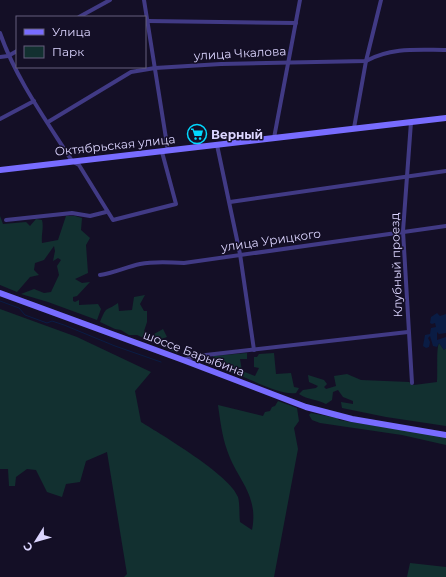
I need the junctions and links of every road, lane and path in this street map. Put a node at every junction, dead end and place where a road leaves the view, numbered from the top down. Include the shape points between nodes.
1 (110, 0) edge
2 (144, 0) edge
3 (300, 0) edge
4 (381, 0) edge
5 (81, 16) edge
6 (148, 21) junction
7 (296, 23) junction
8 (0, 33) edge
9 (446, 50) edge
10 (16, 52) edge
11 (8, 56) junction
12 (0, 57) edge
13 (289, 61) junction
14 (366, 61) junction
15 (155, 68) junction
16 (34, 101) junction
17 (446, 118) edge
18 (0, 119) edge
19 (48, 122) junction
20 (411, 122) junction
21 (354, 128) junction
22 (274, 138) junction
23 (217, 145) junction
24 (165, 151) junction
25 (72, 161) junction
26 (0, 170) edge
27 (446, 171) edge
28 (406, 176) junction
29 (230, 202) junction
30 (106, 212) junction
31 (6, 220) dead end
32 (446, 226) edge
33 (403, 231) junction
34 (240, 254) junction
35 (100, 275) dead end
36 (0, 293) edge
37 (408, 332) junction
38 (254, 350) junction
39 (183, 360) junction
40 (412, 383) dead end
41 (446, 435) edge

1 - 5 street
2 - 6 street
3 - 7 street
4 - 14 street
6 - 7 street
6 - 15 street
7 - 13 street
8 - 11 street
9 - 14 street, улица Чкалова via 395,50
10 - 11 street
11 - 12 street
11 - 16 street
13 - 14 street, улица Чкалова
13 - 15 street, улица Чкалова
13 - 22 street
14 - 21 street
15 - 19 street, улица Чкалова via 132,72
15 - 24 street
16 - 18 street
16 - 19 street
17 - 20 main road, Октябрьская улица
19 - 25 street
20 - 21 main road, Октябрьская улица
20 - 28 street, Клубный проезд
21 - 22 main road, Октябрьская улица
22 - 23 main road, Октябрьская улица
23 - 24 main road, Октябрьская улица
23 - 29 street
24 - 25 main road, Октябрьская улица
24 - 30 street via 176,204 113,220
25 - 26 main road, Октябрьская улица
25 - 30 street via 79,165
27 - 28 street
28 - 29 street
28 - 33 street, Клубный проезд
29 - 34 street
30 - 31 street via 90,216 72,213
32 - 33 street, улица Урицкого
33 - 34 street, улица Урицкого
33 - 37 street, Клубный проезд
34 - 35 street, улица Урицкого via 184,263 140,264
34 - 38 street
36 - 39 main road, шоссе Барыбина
37 - 38 street
37 - 40 street, Клубный проезд
38 - 39 street via 197,356
39 - 41 main road, шоссе Барыбина via 306,407 352,419

